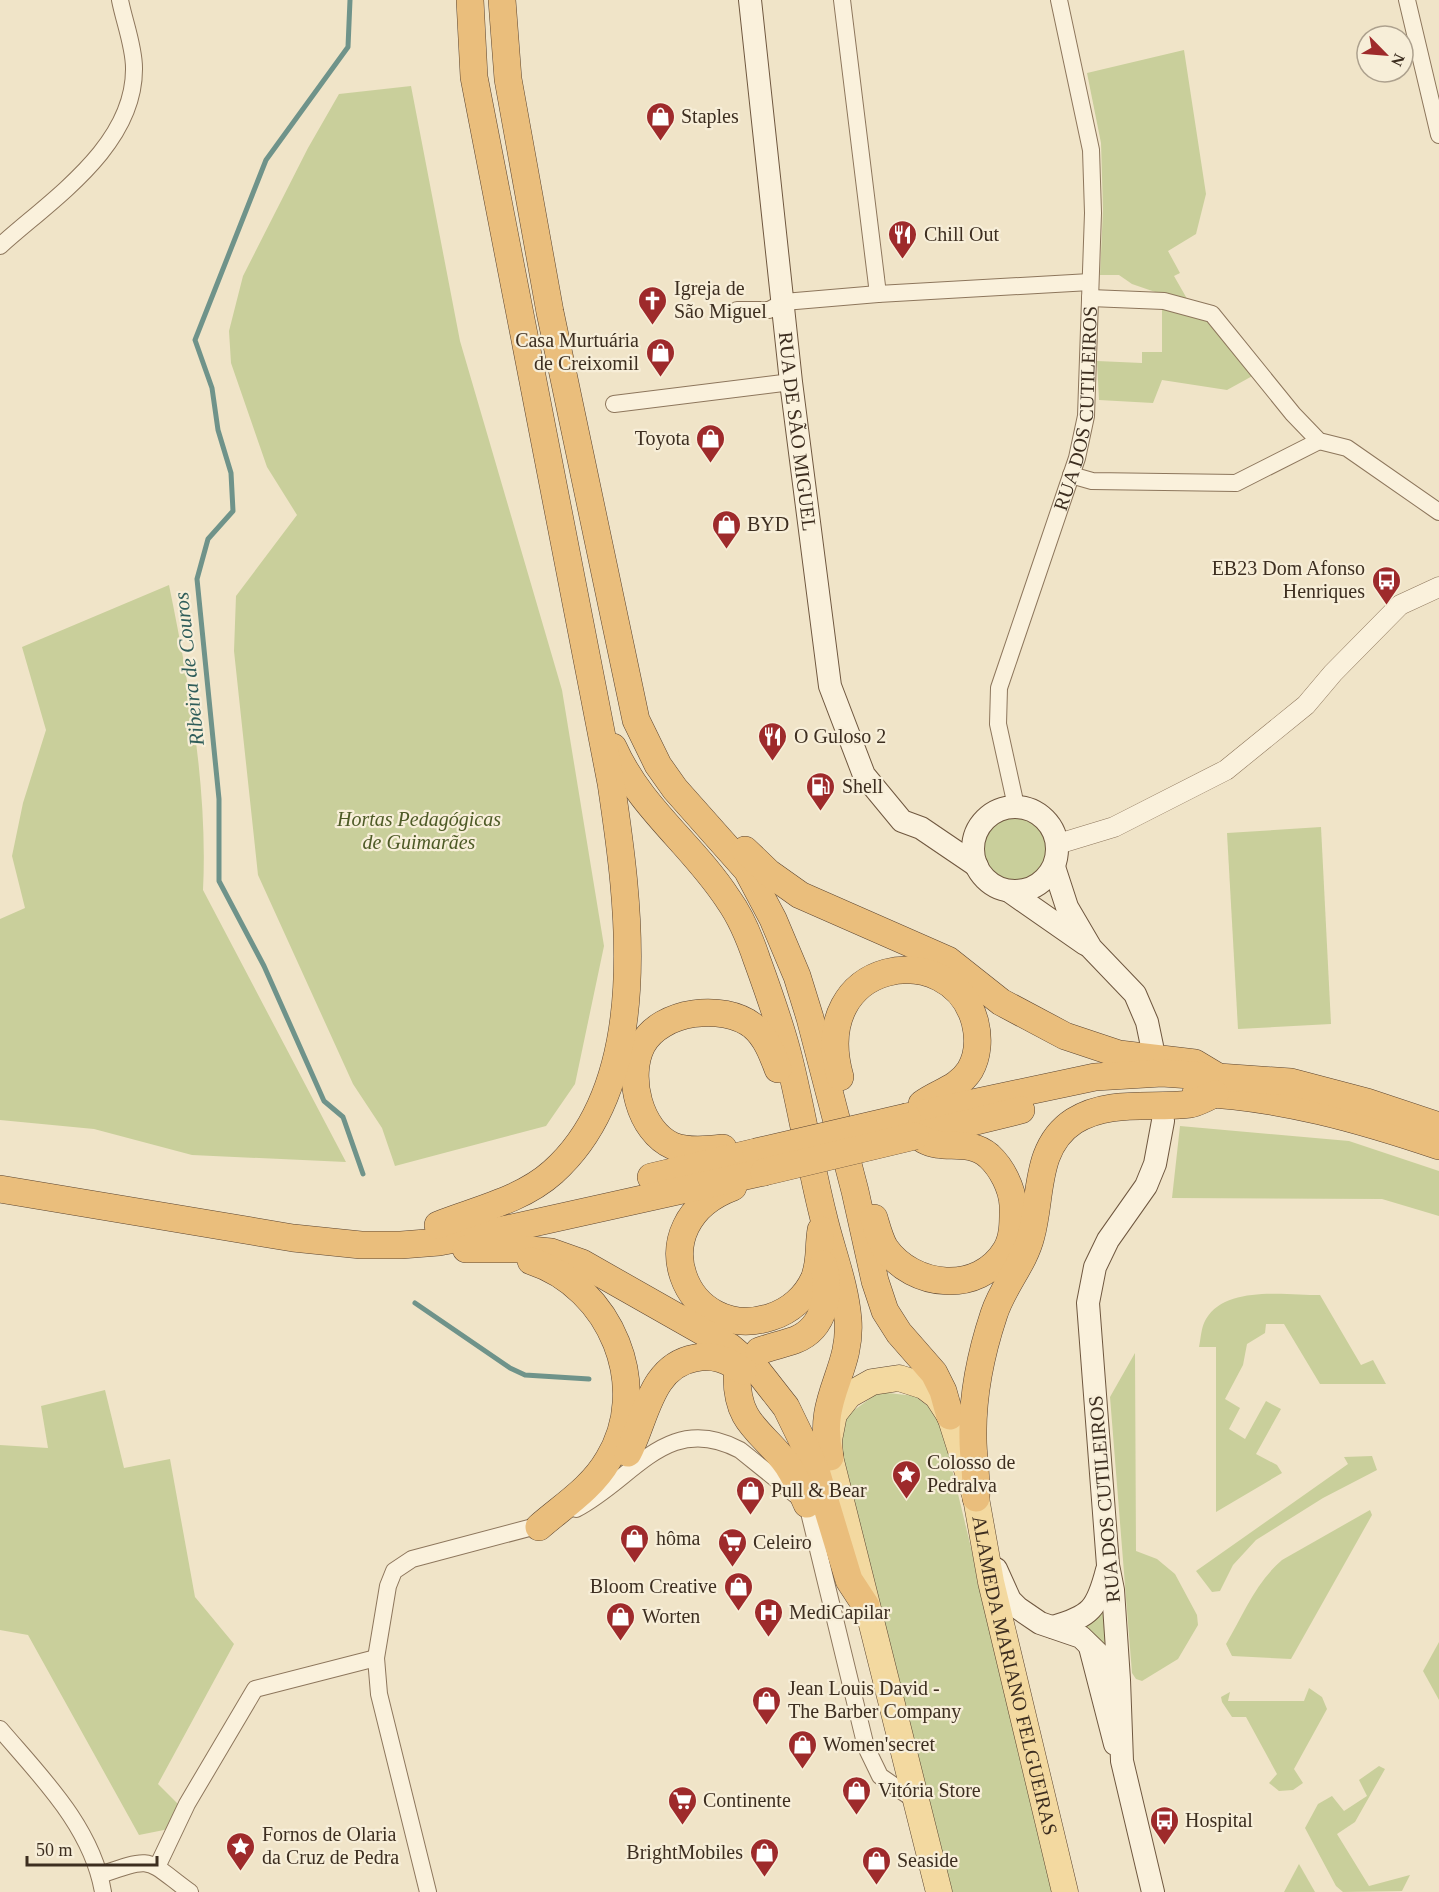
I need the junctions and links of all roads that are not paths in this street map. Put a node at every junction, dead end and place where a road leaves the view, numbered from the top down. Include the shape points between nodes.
1 (120, 0) edge
2 (470, 0) edge
3 (502, 0) edge
4 (750, 0) edge
5 (842, 0) edge
6 (1059, 0) edge
7 (1407, 0) edge
8 (1439, 135) edge
9 (0, 246) edge
10 (1090, 290) junction
11 (878, 294) junction
12 (784, 302) junction
13 (737, 309) dead end
14 (791, 382) junction
15 (614, 404) dead end
16 (1319, 441) junction
17 (1071, 475) junction
18 (1439, 512) edge
19 (1439, 587) edge
20 (589, 660) junction
21 (1016, 806) junction
22 (979, 827) junction
23 (921, 828) junction
24 (711, 829) junction
25 (1058, 844) junction
26 (977, 866) junction
27 (1054, 867) junction
28 (1009, 891) junction
29 (1091, 948) junction
30 (1152, 1046) dead end
31 (1215, 1084) junction
32 (833, 1108) junction
33 (801, 1113) junction
34 (1163, 1121) dead end
35 (911, 1126) junction
36 (1439, 1126) edge
37 (1439, 1146) edge
38 (760, 1162) junction
39 (0, 1171) edge
40 (0, 1189) edge
41 (855, 1191) junction
42 (823, 1217) junction
43 (439, 1234) junction
44 (471, 1250) junction
45 (821, 1257) junction
46 (759, 1351) dead end
47 (737, 1377) dead end
48 (950, 1416) junction
49 (795, 1424) junction
50 (830, 1457) junction
51 (976, 1498) junction
52 (588, 1503) junction
53 (807, 1504) junction
54 (539, 1527) junction
55 (987, 1548) junction
56 (1108, 1564) junction
57 (866, 1606) junction
58 (1053, 1627) junction
59 (1090, 1647) junction
60 (376, 1658) junction
61 (1119, 1673) junction
62 (0, 1729) edge
63 (1122, 1761) junction
64 (916, 1801) junction
65 (158, 1865) junction
66 (100, 1875) junction
67 (103, 1892) edge
68 (190, 1892) edge
69 (428, 1892) edge
70 (939, 1892) edge
71 (1065, 1892) edge
72 (1153, 1892) edge

1 - 9 street via 134,67 129,101 116,132 90,166
2 - 20 highway via 474,77
3 - 24 highway via 508,79 550,312 627,685 636,720 658,765
4 - 12 main road, RUA DE SÃO MIGUEL
5 - 11 street
6 - 10 street, RUA DOS CUTILEIROS via 1091,150
7 - 8 street
10 - 11 street
10 - 16 street via 1164,301 1212,314
10 - 17 street, RUA DOS CUTILEIROS via 1086,416
11 - 12 street
12 - 13 street via 770,310
12 - 14 main road, RUA DE SÃO MIGUEL
14 - 15 street
14 - 23 main road, RUA DE SÃO MIGUEL via 830,686 864,775 902,821
16 - 17 street via 1236,483 1092,481
16 - 18 street via 1347,448
17 - 21 street, RUA DOS CUTILEIROS via 999,687 998,724
19 - 25 street via 1400,606 1306,705 1226,770 1114,827
20 - 33 highway via 607,730 625,771 654,813 718,885 744,927 777,1019
20 - 43 highway via 611,783 625,899 624,1003 612,1076 585,1137 552,1173 532,1188
21 - 22 main road via 995,812
21 - 25 main road via 1041,814
22 - 23 main road, RUA DE SÃO MIGUEL via 948,832
22 - 26 main road via 974,841
23 - 26 main road, RUA DE SÃO MIGUEL
24 - 31 highway via 732,838 769,873 800,895 948,960 1001,1002 1048,1028 1119,1054 1195,1063
24 - 32 highway via 747,870 785,944 810,1018
25 - 27 main road
26 - 28 main road via 984,878
27 - 28 main road via 1037,885
27 - 29 main road via 1067,908
28 - 29 main road
29 - 30 main road via 1135,994
31 - 35 highway via 1178,1092 1107,1095
31 - 36 highway via 1291,1082
31 - 37 highway via 1265,1099 1320,1109
31 - 51 highway via 1192,1104 1122,1107 1083,1116 1053,1143 1042,1170 1031,1237 998,1300 981,1362 973,1417
32 - 35 highway via 843,1091 835,1042 842,1005 876,976 900,970 928,973 955,988 973,1015 978,1046 969,1071 948,1091 927,1101
32 - 41 highway
33 - 38 highway via 786,1097 763,1037 743,1020 696,1013 667,1022 653,1032 643,1044 635,1078 638,1096 653,1129 674,1146 706,1150 737,1147
33 - 42 highway
34 - 56 main road, RUA DOS CUTILEIROS via 1155,1164 1146,1186 1108,1240 1095,1267 1088,1303
35 - 38 highway, bridge
35 - 41 highway via 930,1144 968,1145 989,1156 1003,1173 1012,1198 1014,1224 1006,1249 991,1267 975,1278 955,1282 918,1275 901,1265 885,1248 870,1205
38 - 43 highway
38 - 45 highway via 688,1219 679,1252 687,1286 708,1309 722,1316 738,1321 764,1319 787,1310 806,1294
39 - 43 highway via 336,1225
40 - 43 highway via 335,1243 401,1245
41 - 48 highway via 885,1311 898,1333 934,1373 944,1391
42 - 45 highway via 818,1244
42 - 50 highway via 840,1275 848,1326 845,1355 824,1420
43 - 44 highway
44 - 49 highway via 551,1252 600,1271 730,1347 770,1384
44 - 54 highway via 523,1258 566,1277 606,1320 622,1355 626,1378 623,1419 609,1459 584,1491
45 - 46 highway via 828,1296 816,1323 796,1339
47 - 53 highway via 745,1418 783,1459
48 - 50 main road, ALAMEDA MARIANO FELGUEIRAS via 937,1396 924,1386 899,1378 872,1382 849,1395 834,1414
48 - 51 main road, ALAMEDA MARIANO FELGUEIRAS
49 - 52 highway via 746,1373 726,1360 704,1356 680,1362 659,1382 623,1462
49 - 57 highway via 816,1471 849,1580
50 - 57 main road, ALAMEDA MARIANO FELGUEIRAS
51 - 55 main road, ALAMEDA MARIANO FELGUEIRAS
52 - 53 street via 667,1444 698,1437 740,1450
52 - 54 street
53 - 64 street via 866,1747 880,1776
54 - 60 street via 402,1564 388,1586
55 - 58 main road via 1010,1600 1028,1617
55 - 71 main road, ALAMEDA MARIANO FELGUEIRAS via 996,1604
56 - 58 main road via 1098,1599 1086,1615
56 - 61 main road, RUA DOS CUTILEIROS
57 - 64 main road, ALAMEDA MARIANO FELGUEIRAS
58 - 59 main road via 1081,1637
59 - 61 main road
59 - 63 main road via 1110,1731
60 - 65 street via 255,1689 187,1804
60 - 69 street via 379,1694
61 - 63 main road, RUA DOS CUTILEIROS
62 - 66 street via 54,1793 90,1847
63 - 72 main road, RUA DOS CUTILEIROS
64 - 70 main road, ALAMEDA MARIANO FELGUEIRAS
65 - 66 street via 138,1862
65 - 68 street
66 - 67 street

